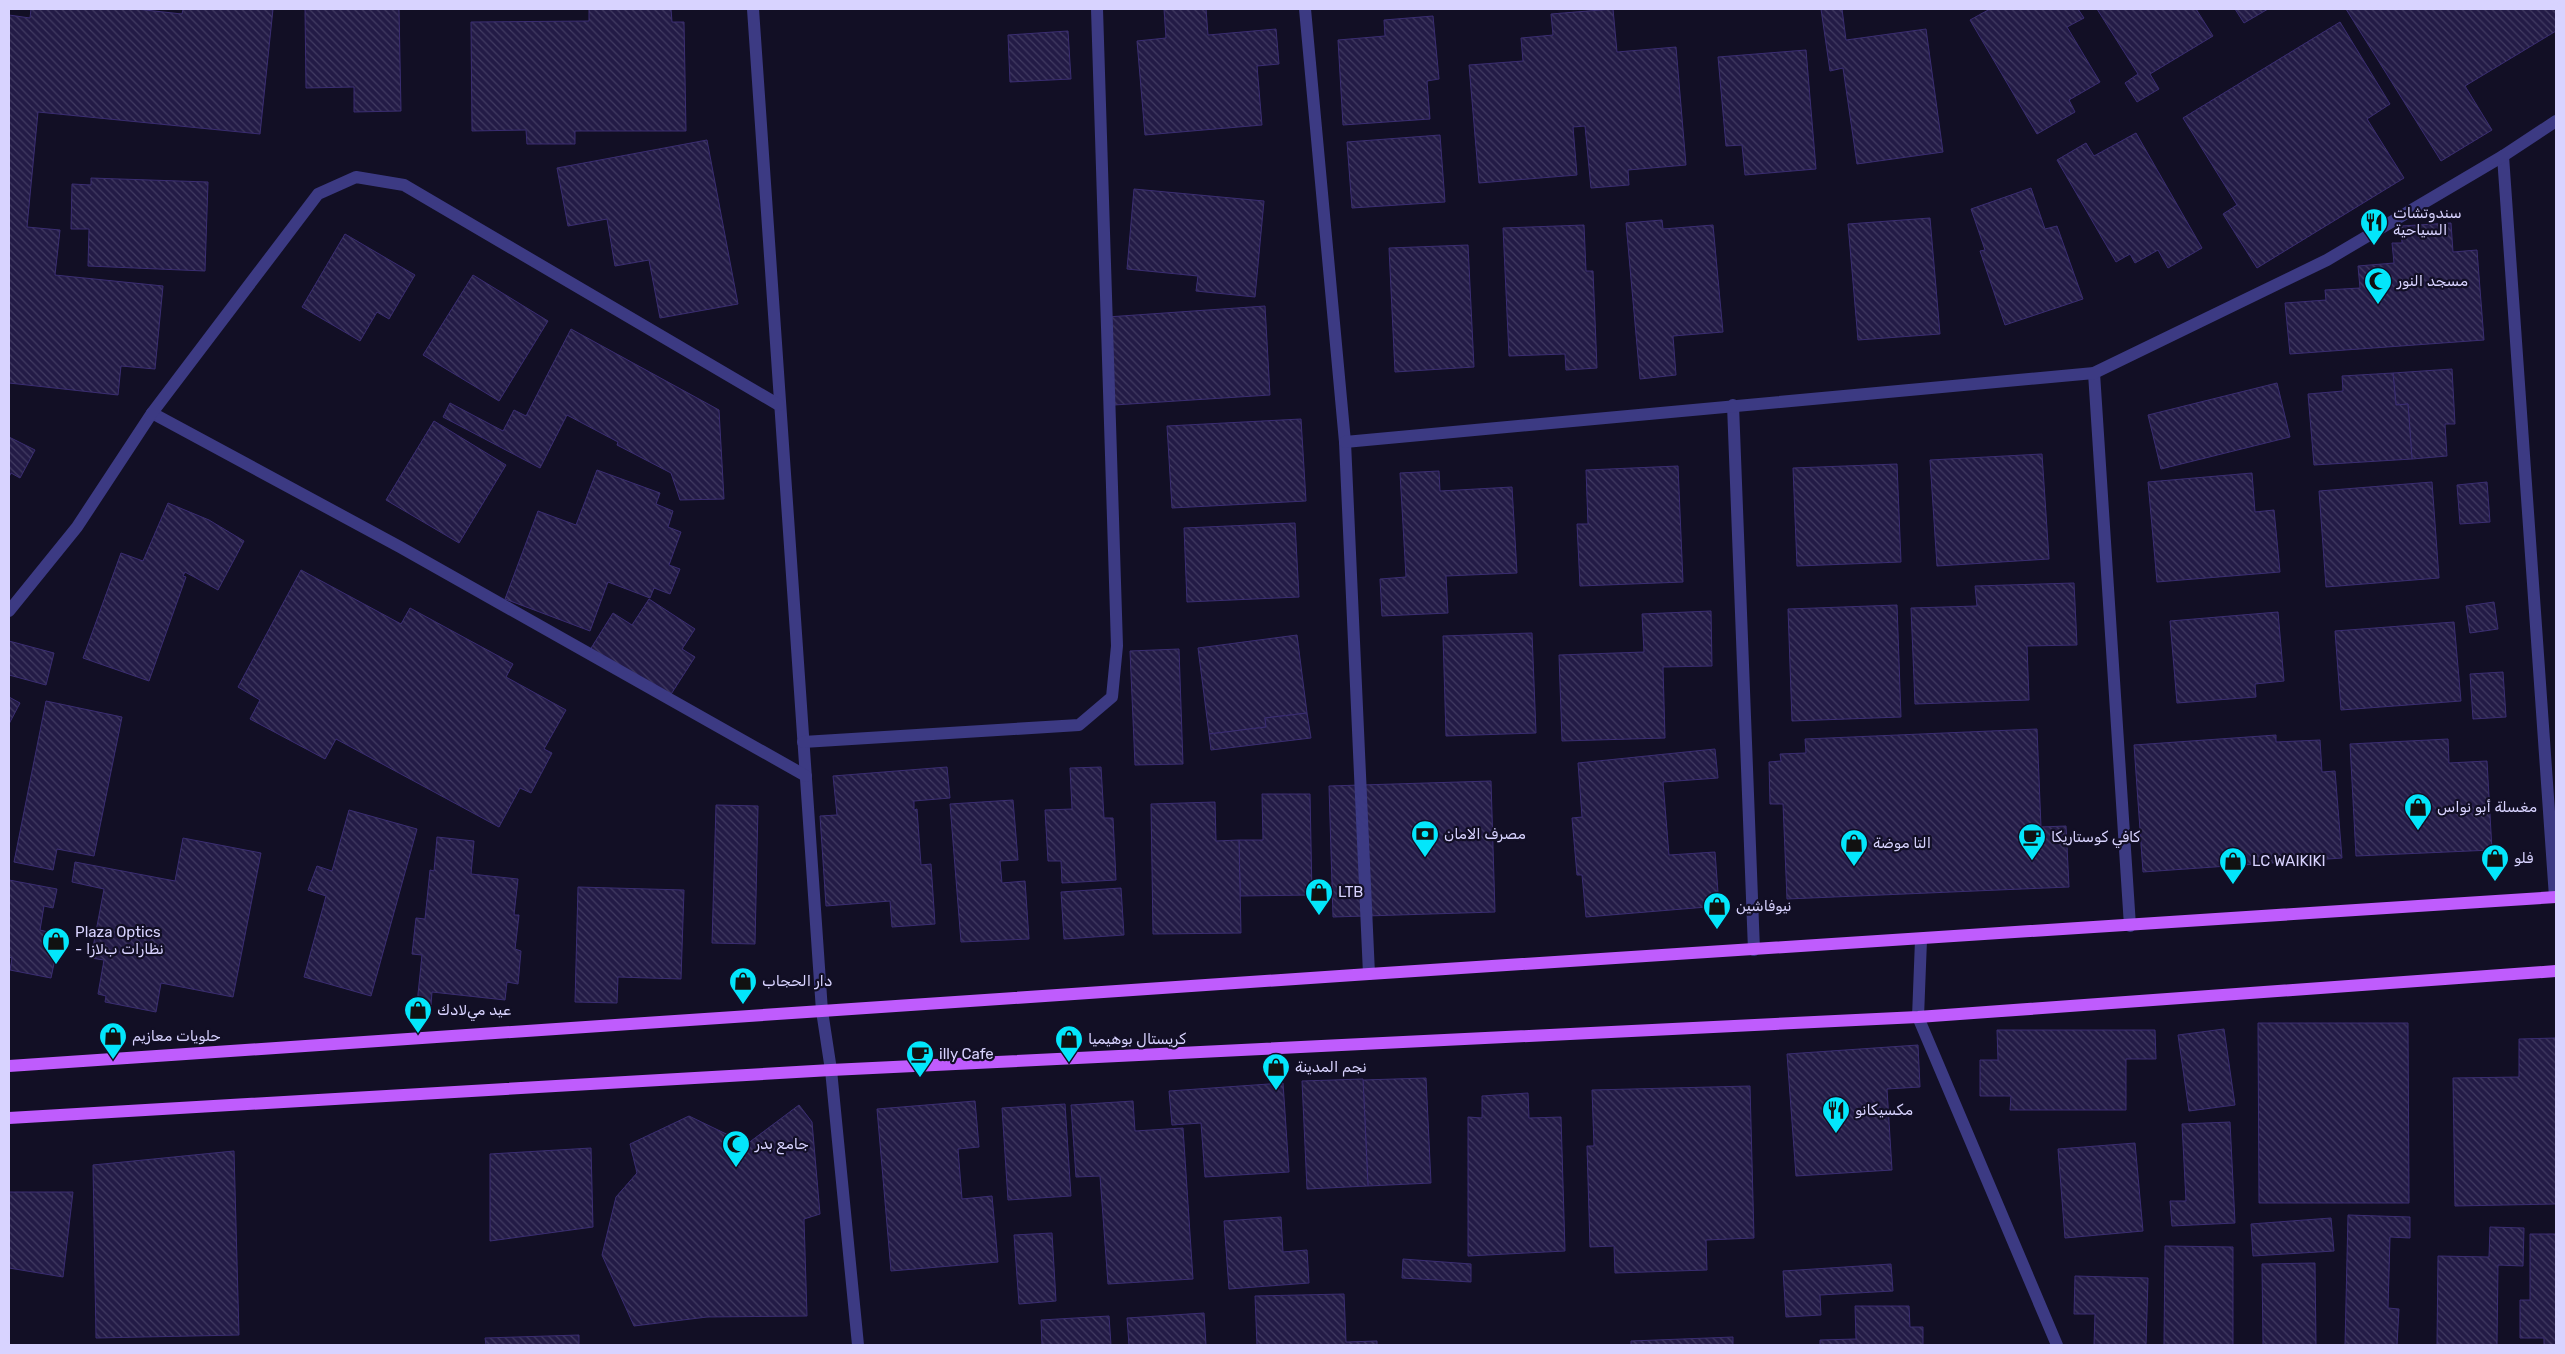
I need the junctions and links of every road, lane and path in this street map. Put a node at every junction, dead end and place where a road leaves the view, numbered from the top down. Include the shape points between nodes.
1 (754, 9) edge
2 (1097, 9) edge
3 (1305, 9) edge
4 (2556, 121) edge
5 (2503, 156) junction
6 (2094, 373) junction
7 (779, 405) junction
8 (1733, 405) junction
9 (152, 413) junction
10 (1344, 442) junction
11 (9, 612) edge
12 (803, 742) junction
13 (806, 776) junction
14 (2556, 897) edge
15 (2130, 926) junction
16 (1921, 940) junction
17 (1754, 950) junction
18 (2556, 971) edge
19 (1369, 974) junction
20 (822, 1011) junction
21 (1918, 1017) junction
22 (9, 1066) edge
23 (831, 1070) junction
24 (9, 1118) edge
25 (858, 1345) edge
26 (2057, 1345) edge

1 - 7 street
2 - 12 street via 1117,646 1112,697 1079,725
3 - 10 street
4 - 5 street
5 - 6 street via 2327,260
5 - 14 street
6 - 8 street
6 - 15 street
7 - 9 street via 404,185 356,177 318,194
7 - 12 street
8 - 10 street
8 - 17 street
9 - 11 street via 78,526
9 - 13 street via 408,552
10 - 19 street
12 - 13 street
13 - 20 street
14 - 15 main road
15 - 16 main road
16 - 17 main road
16 - 21 street
17 - 19 main road
18 - 21 main road
19 - 20 main road
20 - 22 main road
20 - 23 street
21 - 23 main road
21 - 26 street
23 - 24 main road
23 - 25 street

